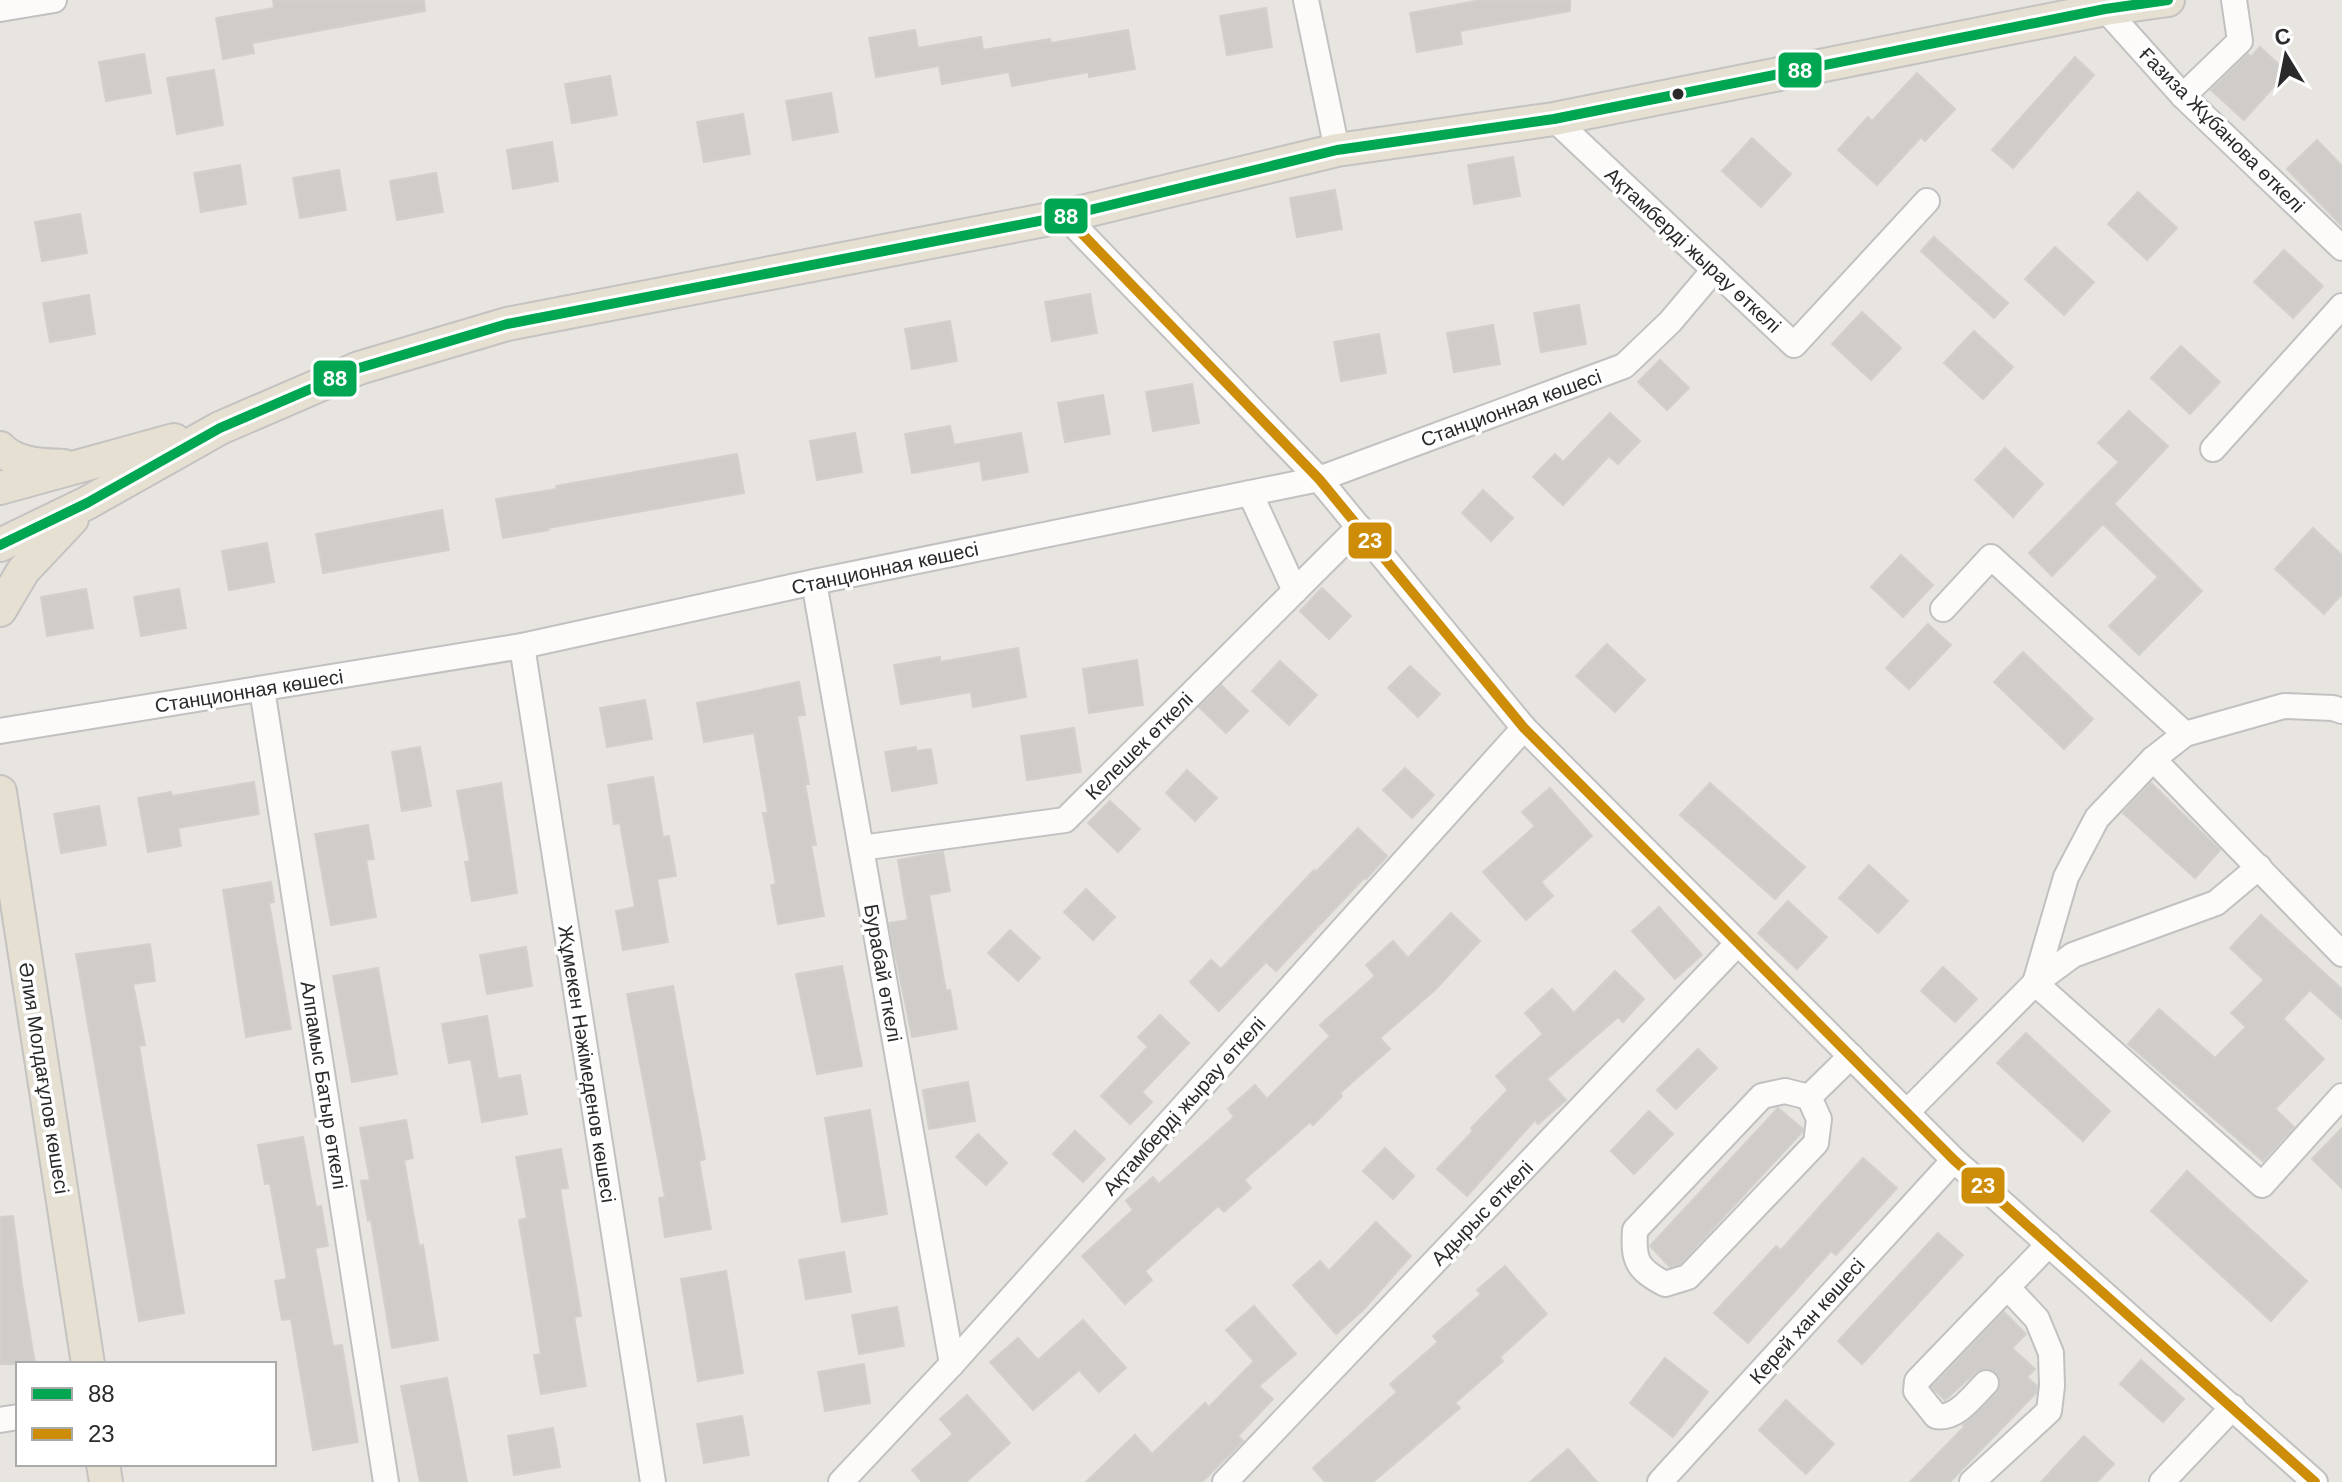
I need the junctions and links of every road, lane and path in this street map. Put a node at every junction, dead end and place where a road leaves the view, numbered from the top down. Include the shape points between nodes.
1 (54, 0) edge
2 (1306, 0) edge
3 (2168, 0) edge
4 (2234, 0) edge
5 (0, 9) edge
6 (2105, 9) junction
7 (2183, 96) junction
8 (1554, 119) junction
9 (1337, 150) junction
10 (1927, 201) dead end
11 (1065, 216) junction
12 (2342, 248) edge
13 (1714, 270) junction
14 (2342, 306) edge
15 (220, 428) junction
16 (0, 448) edge
17 (2213, 449) dead end
18 (79, 467) junction
19 (1319, 479) junction
20 (0, 488) edge
21 (1250, 493) junction
22 (87, 503) junction
23 (1359, 527) junction
24 (0, 545) edge
25 (814, 582) junction
26 (1295, 591) junction
27 (1943, 609) dead end
28 (0, 610) edge
29 (522, 646) junction
30 (262, 689) junction
31 (2342, 711) edge
32 (1524, 728) junction
33 (0, 731) edge
34 (2185, 734) junction
35 (2153, 759) junction
36 (0, 792) edge
37 (861, 848) junction
38 (2259, 867) junction
39 (2338, 941) edge
40 (1738, 943) junction
41 (2035, 983) junction
42 (1851, 1056) junction
43 (2342, 1096) edge
44 (1809, 1097) junction
45 (1907, 1112) junction
46 (1954, 1160) junction
47 (2049, 1244) junction
48 (2007, 1287) junction
49 (88, 1362) edge
50 (952, 1364) junction
51 (1986, 1383) dead end
52 (2233, 1407) junction
53 (386, 1482) edge
54 (653, 1482) edge
55 (841, 1482) edge
56 (1225, 1482) edge
57 (1660, 1482) edge
58 (1972, 1482) edge
59 (2162, 1482) edge
60 (2315, 1482) edge

1 - 5 street
2 - 9 street
3 - 6 main road
4 - 7 street via 2240,41
6 - 7 street, Ғазиза Жұбанова өткелі
6 - 8 main road
7 - 12 street, Ғазиза Жұбанова өткелі
8 - 9 main road
8 - 13 street, Ақтамберді жырау өткелі
9 - 11 main road
10 - 13 street, Ақтамберді жырау өткелі via 1794,345
11 - 15 main road via 507,324 359,368
11 - 19 street
13 - 19 street, Станционная көшесі via 1624,366
14 - 17 street
15 - 18 main road
15 - 22 main road
16 - 18 main road via 34,464
18 - 20 main road
19 - 21 street, Станционная көшесі
19 - 23 street
21 - 25 street, Станционная көшесі
21 - 26 street
22 - 24 main road
22 - 28 main road via 23,571
23 - 26 street, Келешек өткелі
23 - 32 street
25 - 29 street, Станционная көшесі
25 - 37 street, Бурабай өткелі
26 - 37 street, Келешек өткелі via 1065,820
27 - 34 street via 1991,557
29 - 30 street, Станционная көшесі
29 - 54 street, Жұмекен Нәжімеденов көшесі
30 - 33 street, Станционная көшесі
30 - 53 street, Алпамыс Батыр өткелі
31 - 34 street via 2284,706
32 - 40 street
32 - 50 street, Ақтамберді жырау өткелі
34 - 35 street
35 - 38 street
35 - 41 street via 2097,818 2078,854 2066,877
36 - 49 main road, Әлия Молдағұлов көшесі
37 - 50 street, Бурабай өткелі
38 - 39 street
38 - 41 street via 2216,903 2073,955
40 - 42 street
40 - 56 street, Адырыс өткелі
41 - 43 street via 2262,1185
41 - 45 street
42 - 44 street
42 - 45 street
44 - 44 street via 1785,1091 1762,1096 1635,1230 1634,1253 1644,1273 1665,1284 1688,1277 1816,1143 1819,1119
45 - 46 street
46 - 47 street
46 - 57 street, Керей хан көшесі
47 - 48 street
47 - 52 street
48 - 51 street via 1917,1381 1916,1391 1936,1416 1944,1418
48 - 58 street via 2037,1319 2051,1353 2049,1411
50 - 55 street, Ақтамберді жырау өткелі
52 - 59 street
52 - 60 street

